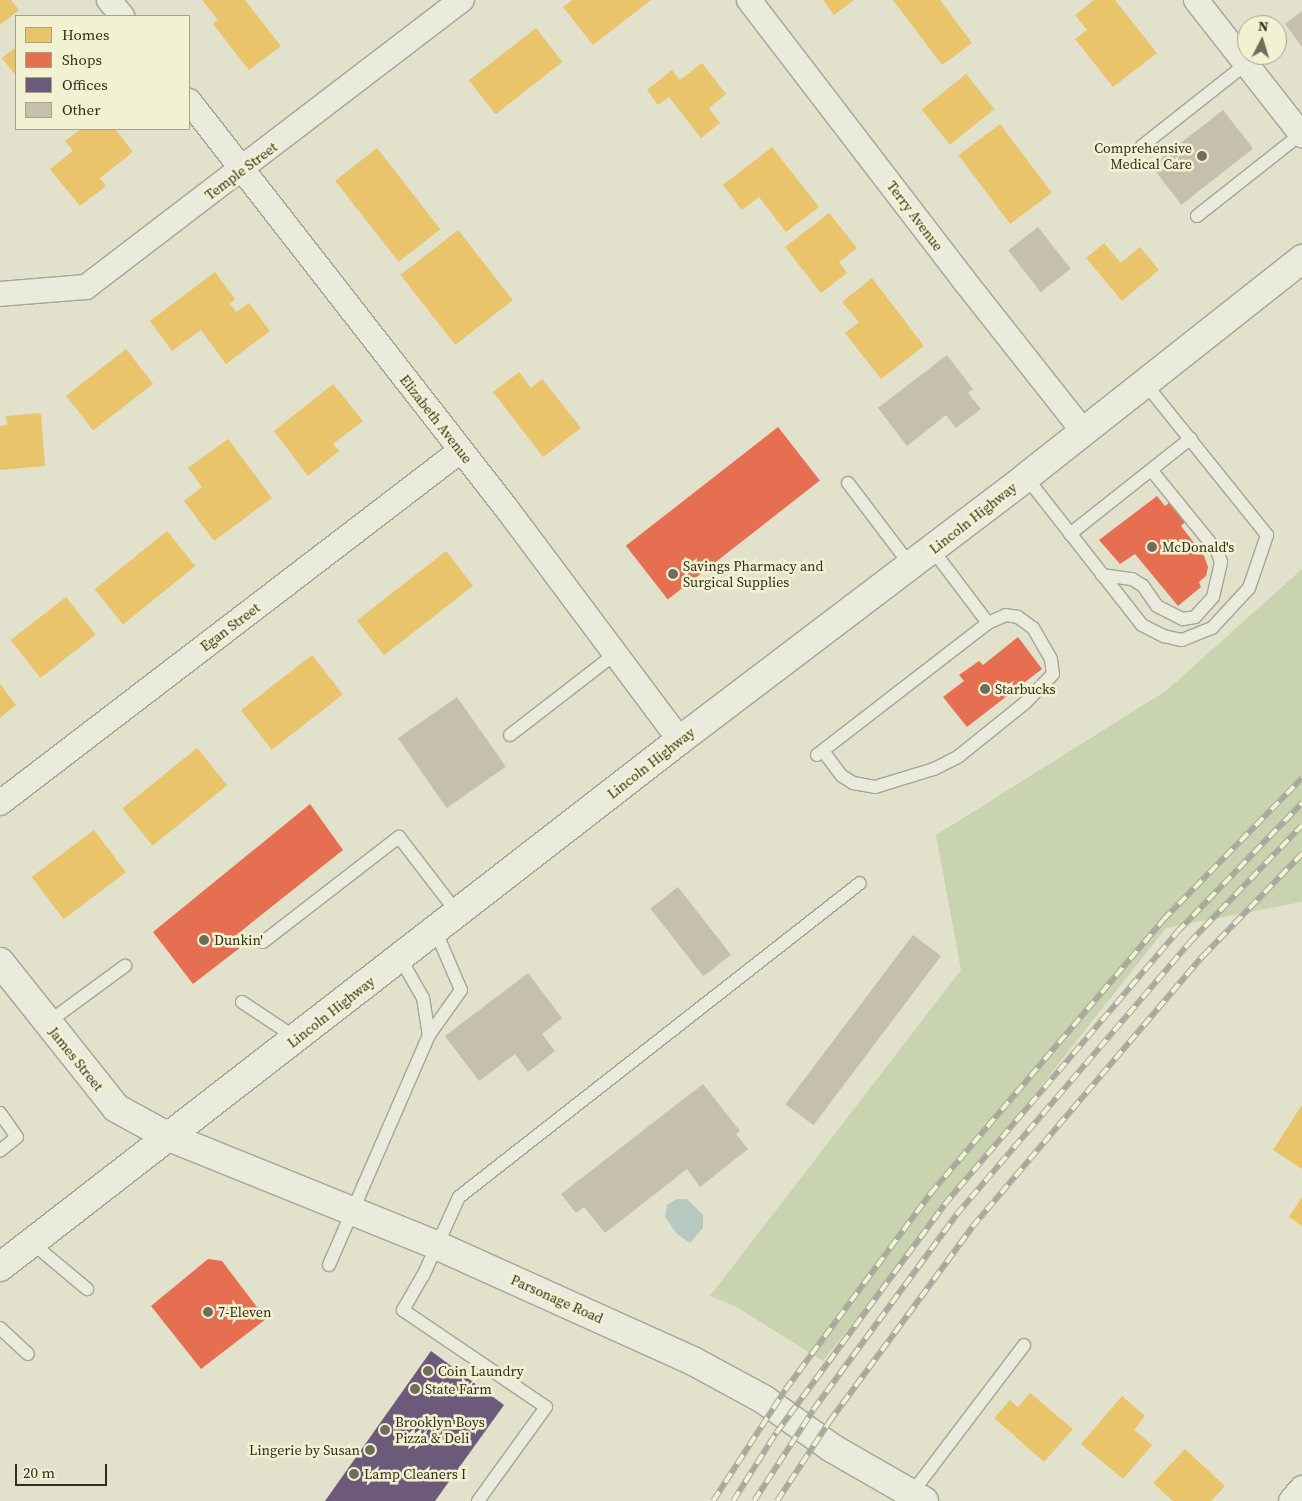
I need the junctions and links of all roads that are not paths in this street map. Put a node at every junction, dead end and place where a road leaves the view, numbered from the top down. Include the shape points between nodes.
1 (109, 0) edge
2 (462, 0) edge
3 (749, 0) edge
4 (1196, 0) edge
5 (121, 15) edge
6 (1237, 52) edge
7 (1245, 65) edge
8 (1247, 65) edge
9 (190, 102) edge
10 (1302, 134) edge
11 (1142, 146) dead end
12 (242, 170) junction
13 (1197, 216) dead end
14 (1302, 259) edge
15 (0, 294) edge
16 (1144, 382) junction
17 (1083, 430) junction
18 (1191, 438) junction
19 (460, 450) junction
20 (1152, 471) junction
21 (1026, 477) junction
22 (848, 483) dead end
23 (1070, 534) junction
24 (932, 549) junction
25 (911, 566) junction
26 (1102, 575) junction
27 (988, 623) junction
28 (616, 653) junction
29 (510, 735) dead end
30 (680, 740) junction
31 (0, 802) edge
32 (860, 883) dead end
33 (458, 914) junction
34 (436, 932) junction
35 (263, 942) dead end
36 (400, 958) junction
37 (0, 962) edge
38 (124, 966) dead end
39 (242, 1002) dead end
40 (47, 1023) junction
41 (429, 1034) junction
42 (297, 1038) junction
43 (0, 1113) edge
44 (169, 1137) junction
45 (0, 1150) edge
46 (354, 1210) junction
47 (32, 1243) junction
48 (436, 1245) junction
49 (330, 1264) dead end
50 (0, 1268) edge
51 (87, 1289) dead end
52 (0, 1328) edge
53 (1024, 1345) dead end
54 (28, 1354) dead end
55 (1302, 1488) edge
56 (917, 1498) edge
57 (478, 1501) edge
58 (1291, 1501) edge

1 - 5 street
2 - 12 street, Temple Street
3 - 17 street, Terry Avenue
4 - 6 street
7 - 11 lane
8 - 10 street
9 - 12 street, Elizabeth Avenue
10 - 13 lane
12 - 15 street, Temple Street via 86,287
12 - 19 street, Elizabeth Avenue
14 - 16 main road, Lincoln Highway
16 - 17 main road, Lincoln Highway
16 - 18 lane
17 - 21 main road, Lincoln Highway
18 - 20 lane
18 - 26 lane via 1265,529 1267,535 1261,562 1249,588 1212,628 1182,640 1164,636 1142,625
19 - 28 street, Elizabeth Avenue
19 - 31 street, Egan Street
20 - 23 lane
20 - 26 lane via 1217,551 1221,562 1212,597 1195,617 1183,619 1157,606 1143,586 1132,579
21 - 23 lane
21 - 24 main road, Lincoln Highway
22 - 25 lane
23 - 26 lane
24 - 25 main road, Lincoln Highway
24 - 27 lane
25 - 30 main road, Lincoln Highway
27 - 27 lane via 820,753 842,776 858,784 875,787 934,769 959,756 1025,704 1053,674 1046,647 1029,624 1006,615
28 - 29 lane
28 - 30 street, Elizabeth Avenue
30 - 33 main road, Lincoln Highway
32 - 48 lane via 459,1197
33 - 34 main road, Lincoln Highway
33 - 35 lane via 398,837
34 - 36 main road, Lincoln Highway
34 - 41 lane via 460,990
36 - 41 lane via 423,998
36 - 42 main road, Lincoln Highway
37 - 40 main road, James Street
38 - 40 lane
39 - 42 lane
40 - 44 main road, James Street via 116,1108
41 - 46 lane
42 - 44 main road, Lincoln Highway
43 - 45 lane via 17,1137
44 - 46 main road, Parsonage Road
44 - 47 main road, Lincoln Highway
46 - 48 main road, Parsonage Road
46 - 49 lane
47 - 50 main road, Lincoln Highway
47 - 51 lane
48 - 56 main road, Parsonage Road via 694,1361 763,1399 832,1448
48 - 57 lane via 403,1310 546,1407
52 - 54 lane
53 - 56 lane
55 - 58 street

